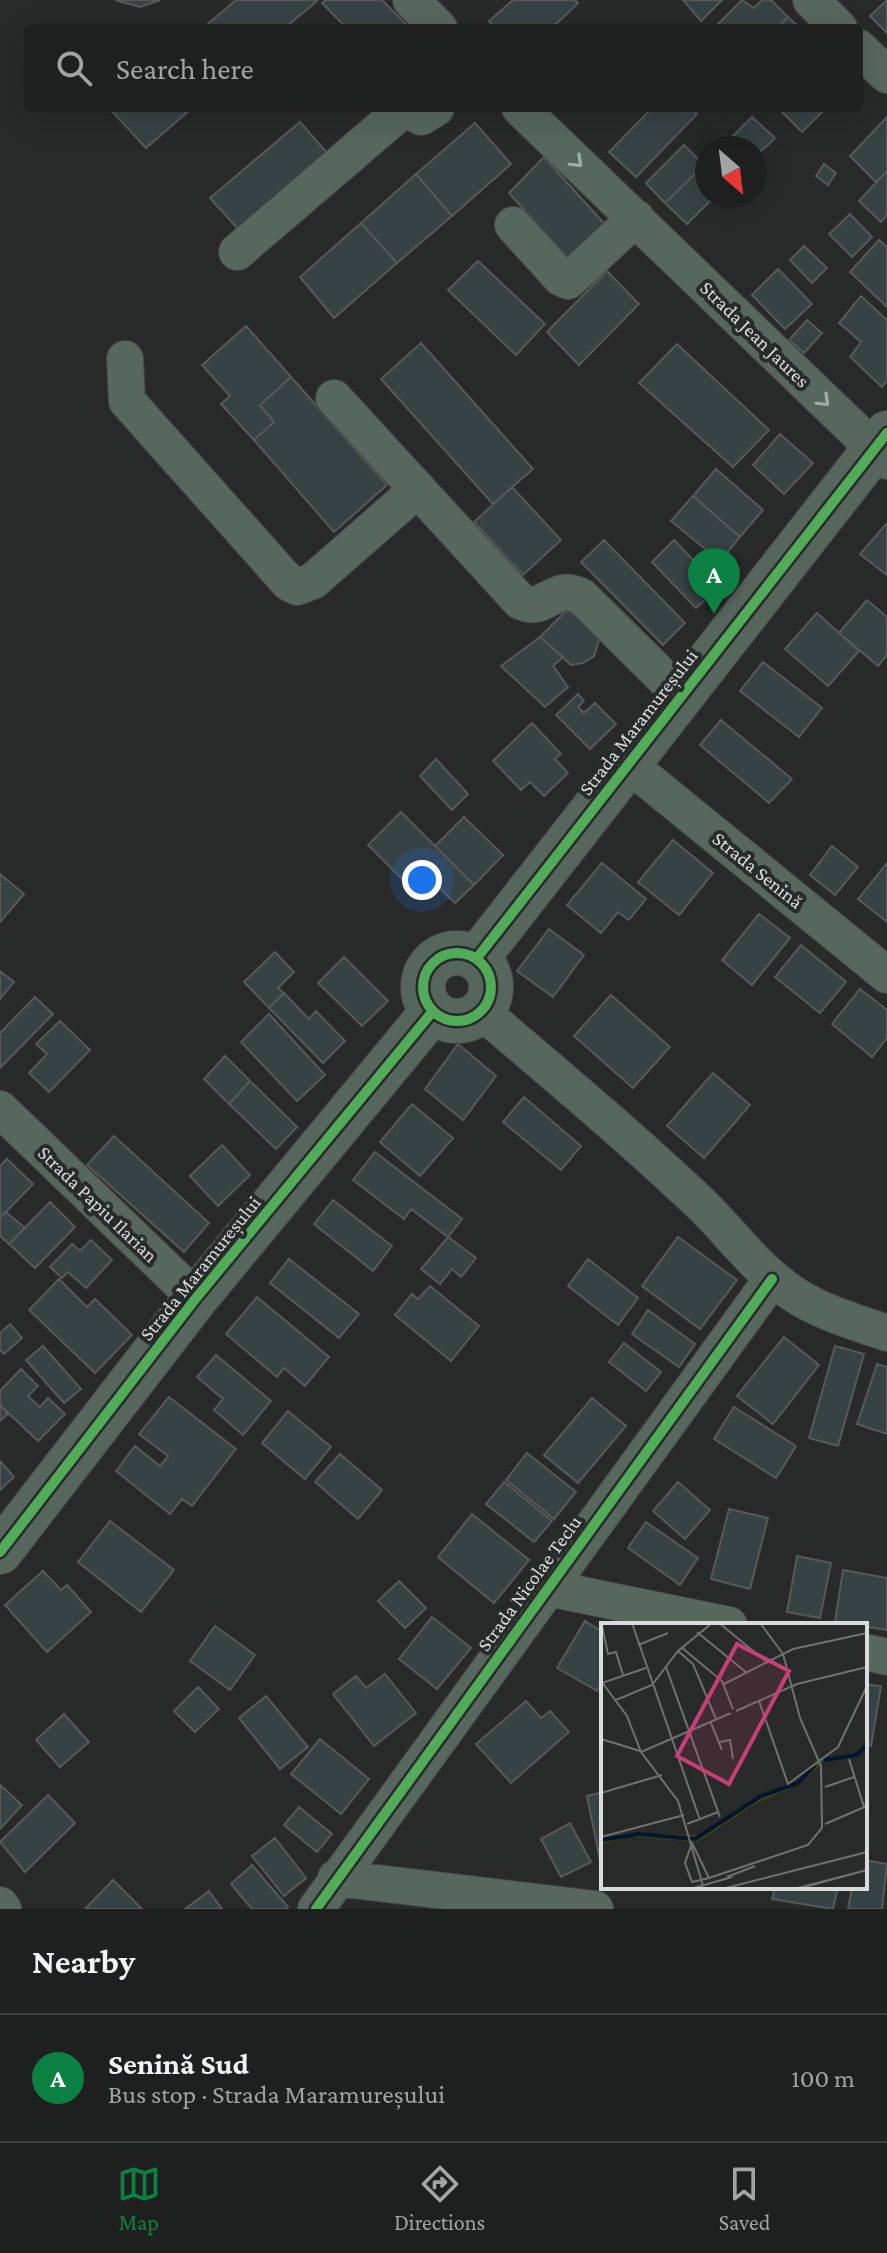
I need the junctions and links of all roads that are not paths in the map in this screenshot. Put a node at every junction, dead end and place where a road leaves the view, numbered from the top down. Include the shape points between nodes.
1 (411, 0) edge
2 (811, 0) edge
3 (435, 24) edge
4 (835, 24) edge
5 (863, 52) edge
6 (887, 75) edge
7 (402, 112) edge
8 (524, 112) edge
9 (636, 218) junction
10 (513, 225) dead end
11 (237, 252) dead end
12 (125, 359) dead end
13 (334, 398) dead end
14 (883, 448) edge
15 (418, 489) junction
16 (682, 696) junction
17 (628, 764) junction
18 (477, 958) junction
19 (887, 975) edge
20 (433, 1011) junction
21 (481, 1011) junction
22 (0, 1109) edge
23 (772, 1279) junction
24 (196, 1298) junction
25 (887, 1333) edge
26 (0, 1552) edge
27 (548, 1588) junction
28 (719, 1623) edge
29 (867, 1652) edge
30 (887, 1657) edge
31 (336, 1878) junction
32 (316, 1909) edge
33 (595, 1909) edge

1 - 3 street
2 - 4 street
5 - 6 street
7 - 11 street
8 -> 9 street, Strada Jean Jaures
9 - 10 street via 568,281
9 -> 14 street, Strada Jean Jaures
12 - 15 street via 127,401 297,587 313,581
13 - 15 street, Strada Maramureșului
14 - 16 main road, Strada Maramureșului
15 - 16 street, Strada Maramureșului via 520,601 539,605 561,591 582,597
16 - 17 main road, Strada Maramureșului
17 - 18 main road, Strada Maramureșului
17 - 19 street, Strada Senină
18 - 20 main road via 455,952 433,962 423,992
18 - 21 main road via 492,988
20 - 21 main road via 453,1021
20 - 24 main road, Strada Maramureșului
21 - 23 street via 649,1156
22 - 24 street, Strada Papiu Ilarian
23 - 25 street via 832,1313
23 - 27 street, Strada Nicolae Teclu
24 - 26 main road, Strada Maramureșului
27 - 28 street
27 - 31 street, Strada Nicolae Teclu
29 - 30 street
31 - 32 street, Strada Nicolae Teclu
31 - 33 street

